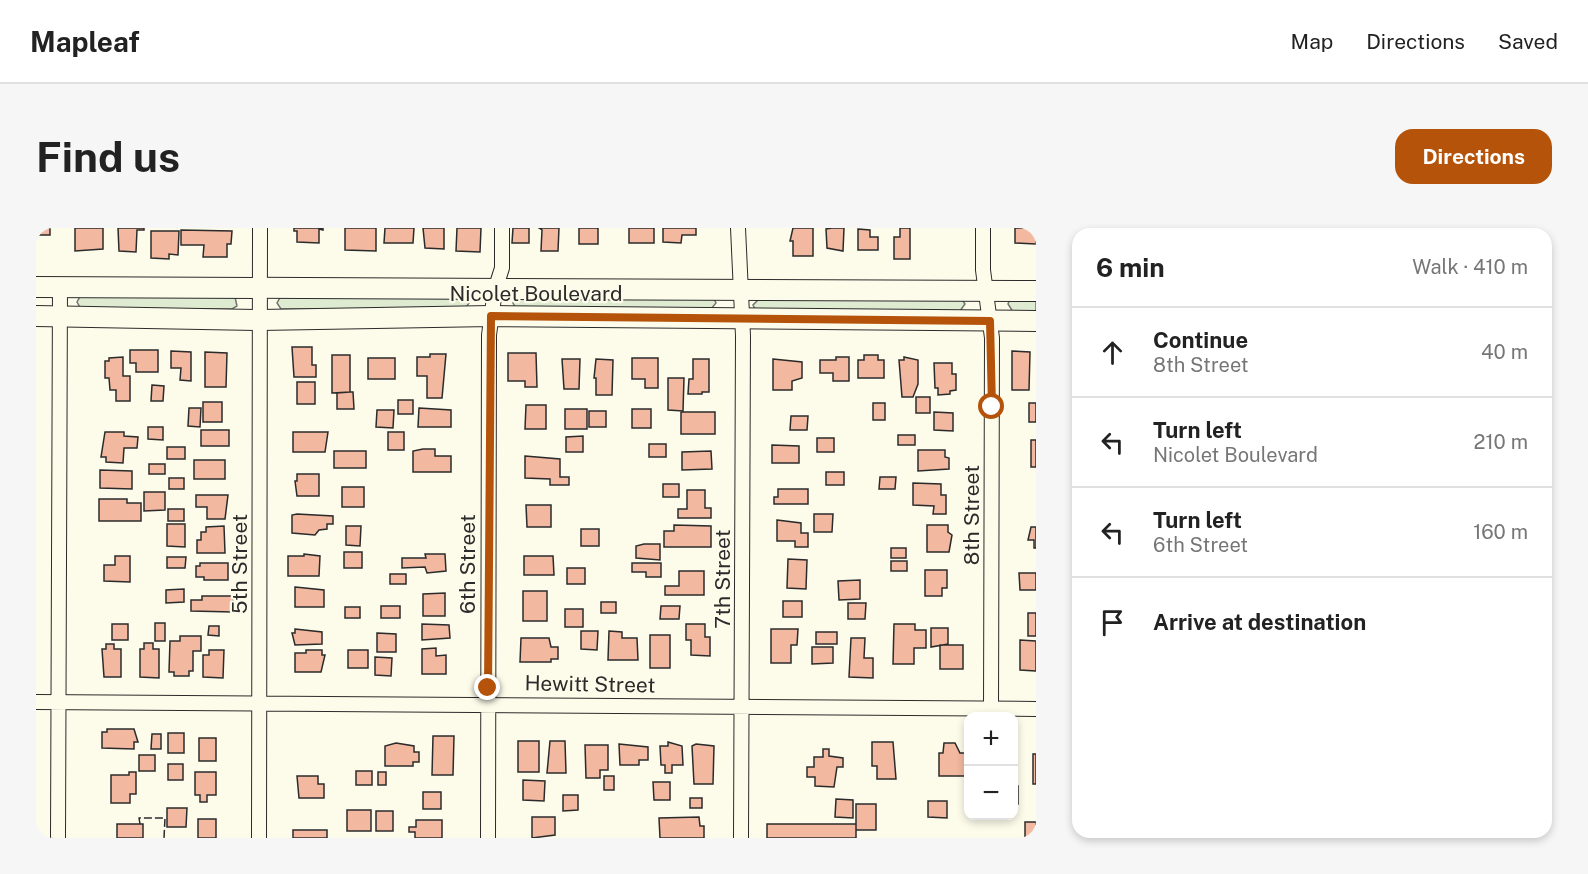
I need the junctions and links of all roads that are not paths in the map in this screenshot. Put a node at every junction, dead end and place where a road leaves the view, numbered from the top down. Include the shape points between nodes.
1 (260, 228) edge
2 (502, 228) edge
3 (738, 228) edge
4 (983, 228) edge
5 (36, 287) edge
6 (60, 287) junction
7 (260, 289) junction
8 (495, 290) junction
9 (739, 291) junction
10 (986, 291) junction
11 (1036, 291) edge
12 (36, 316) edge
13 (60, 316) junction
14 (491, 316) junction
15 (260, 320) junction
16 (742, 320) junction
17 (990, 321) junction
18 (1036, 321) edge
19 (36, 702) edge
20 (58, 702) junction
21 (260, 703) junction
22 (488, 704) junction
23 (743, 707) junction
24 (991, 709) junction
25 (1036, 709) edge
26 (58, 838) edge
27 (259, 838) edge
28 (488, 838) edge
29 (741, 838) edge

1 - 7 street, 5th Street
2 - 8 street, 6th Street via 502,268
3 - 9 street, 7th Street
4 - 10 street, 8th Street
5 - 6 street, Nicolet Boulevard
6 - 7 street, Nicolet Boulevard
6 - 13 street
7 - 8 street, Nicolet Boulevard
7 - 15 street, 5th Street
8 - 9 street, Nicolet Boulevard
8 - 14 street, 6th Street
9 - 10 street, Nicolet Boulevard
9 - 16 street, 7th Street
10 - 11 street, Nicolet Boulevard
10 - 17 street, 8th Street
12 - 13 street, Nicolet Boulevard
13 - 15 street, Nicolet Boulevard
13 - 20 street
14 - 15 street, Nicolet Boulevard
14 - 16 street, Nicolet Boulevard
14 - 22 street, 6th Street
15 - 21 street, 5th Street
16 - 17 street, Nicolet Boulevard
16 - 23 street, 7th Street
17 - 18 street, Nicolet Boulevard
17 - 24 street, 8th Street
19 - 20 street, Hewitt Street
20 - 21 street, Hewitt Street
20 - 26 street
21 - 22 street, Hewitt Street
21 - 27 street, 5th Street
22 - 23 street, Hewitt Street
22 - 28 street, 6th Street
23 - 24 street, Hewitt Street
23 - 29 street, 7th Street
24 - 25 street, Hewitt Street

